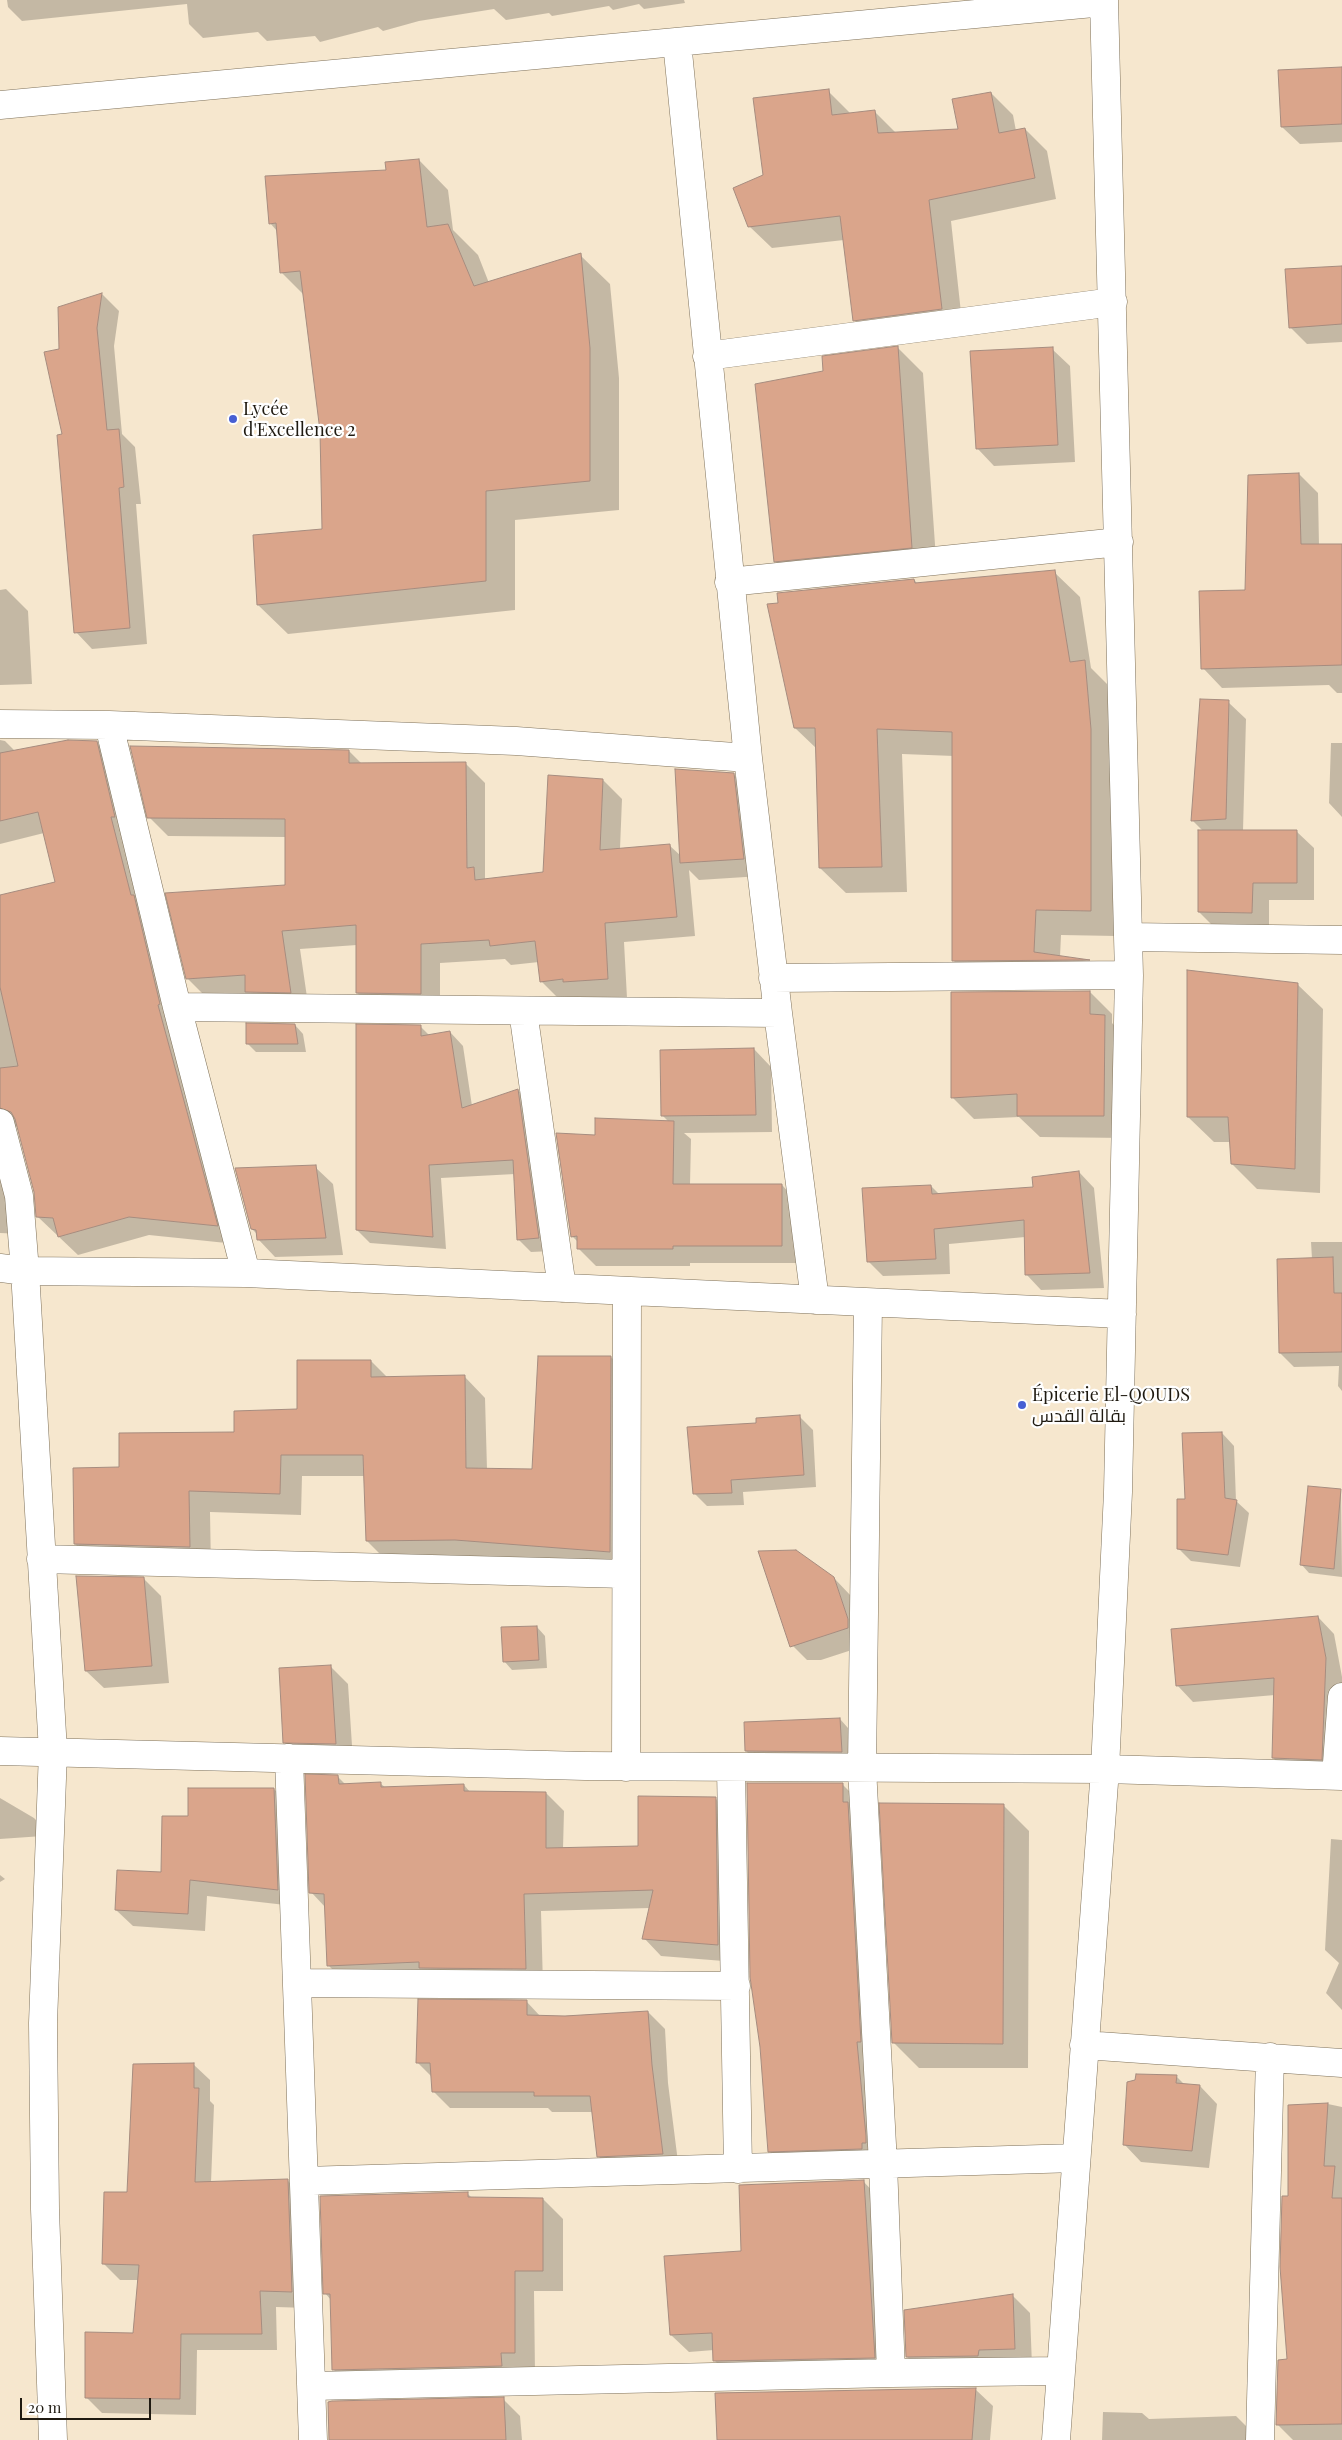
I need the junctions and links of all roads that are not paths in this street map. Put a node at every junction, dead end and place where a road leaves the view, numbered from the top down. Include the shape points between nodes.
1 (1104, 1) edge
2 (677, 42) junction
3 (0, 105) edge
4 (1113, 302) junction
5 (707, 356) junction
6 (1119, 542) junction
7 (729, 582) junction
8 (0, 724) edge
9 (110, 725) junction
10 (748, 758) junction
11 (1129, 937) junction
12 (1342, 940) edge
13 (1129, 975) junction
14 (773, 978) junction
15 (177, 1007) junction
16 (523, 1011) junction
17 (778, 1013) junction
18 (0, 1123) edge
19 (12, 1270) edge
20 (246, 1272) junction
21 (562, 1288) junction
22 (627, 1291) junction
23 (815, 1300) junction
24 (868, 1303) junction
25 (1122, 1314) junction
26 (41, 1558) junction
27 (626, 1574) junction
28 (1342, 1697) edge
29 (0, 1751) edge
30 (52, 1751) junction
31 (289, 1758) junction
32 (626, 1767) junction
33 (731, 1768) junction
34 (862, 1768) junction
35 (1105, 1769) junction
36 (1339, 1776) edge
37 (297, 1983) junction
38 (736, 1986) junction
39 (1084, 2045) junction
40 (1270, 2057) junction
41 (1342, 2063) edge
42 (1076, 2158) junction
43 (883, 2164) junction
44 (738, 2169) junction
45 (304, 2181) junction
46 (1061, 2371) junction
47 (891, 2373) junction
48 (312, 2386) junction
49 (53, 2440) edge
50 (313, 2440) edge
51 (1056, 2440) edge
52 (1260, 2440) edge

1 - 2 street
1 - 4 street
2 - 3 street
2 - 5 street
4 - 5 street
4 - 6 street
5 - 7 street
6 - 7 street
6 - 11 street
7 - 10 street
8 - 9 street
9 - 10 street via 516,741
9 - 15 street
10 - 14 street
11 - 12 street
11 - 13 street
13 - 14 street
13 - 25 street
14 - 17 street
15 - 16 street
15 - 20 street
16 - 17 street
16 - 21 street
17 - 23 street
18 - 19 street via 18,1196
19 - 20 street
19 - 26 street
20 - 21 street
21 - 22 street
22 - 23 street
22 - 27 street
23 - 24 street
24 - 25 street
24 - 34 street
25 - 35 street via 1118,1492
26 - 27 street
26 - 30 street
27 - 32 street
28 - 36 street
29 - 30 street
30 - 31 street
30 - 49 street via 43,2033 44,2209
31 - 32 street
31 - 37 street
32 - 33 street
33 - 34 street
33 - 38 street
34 - 35 street
34 - 43 street
35 - 36 street
35 - 39 street
37 - 38 street
37 - 45 street
38 - 44 street
39 - 40 street
39 - 42 street
40 - 41 street
40 - 52 street
42 - 43 street
42 - 46 street
43 - 44 street
43 - 47 street
44 - 45 street
45 - 48 street
46 - 47 street
46 - 51 street
47 - 48 street
48 - 50 street

